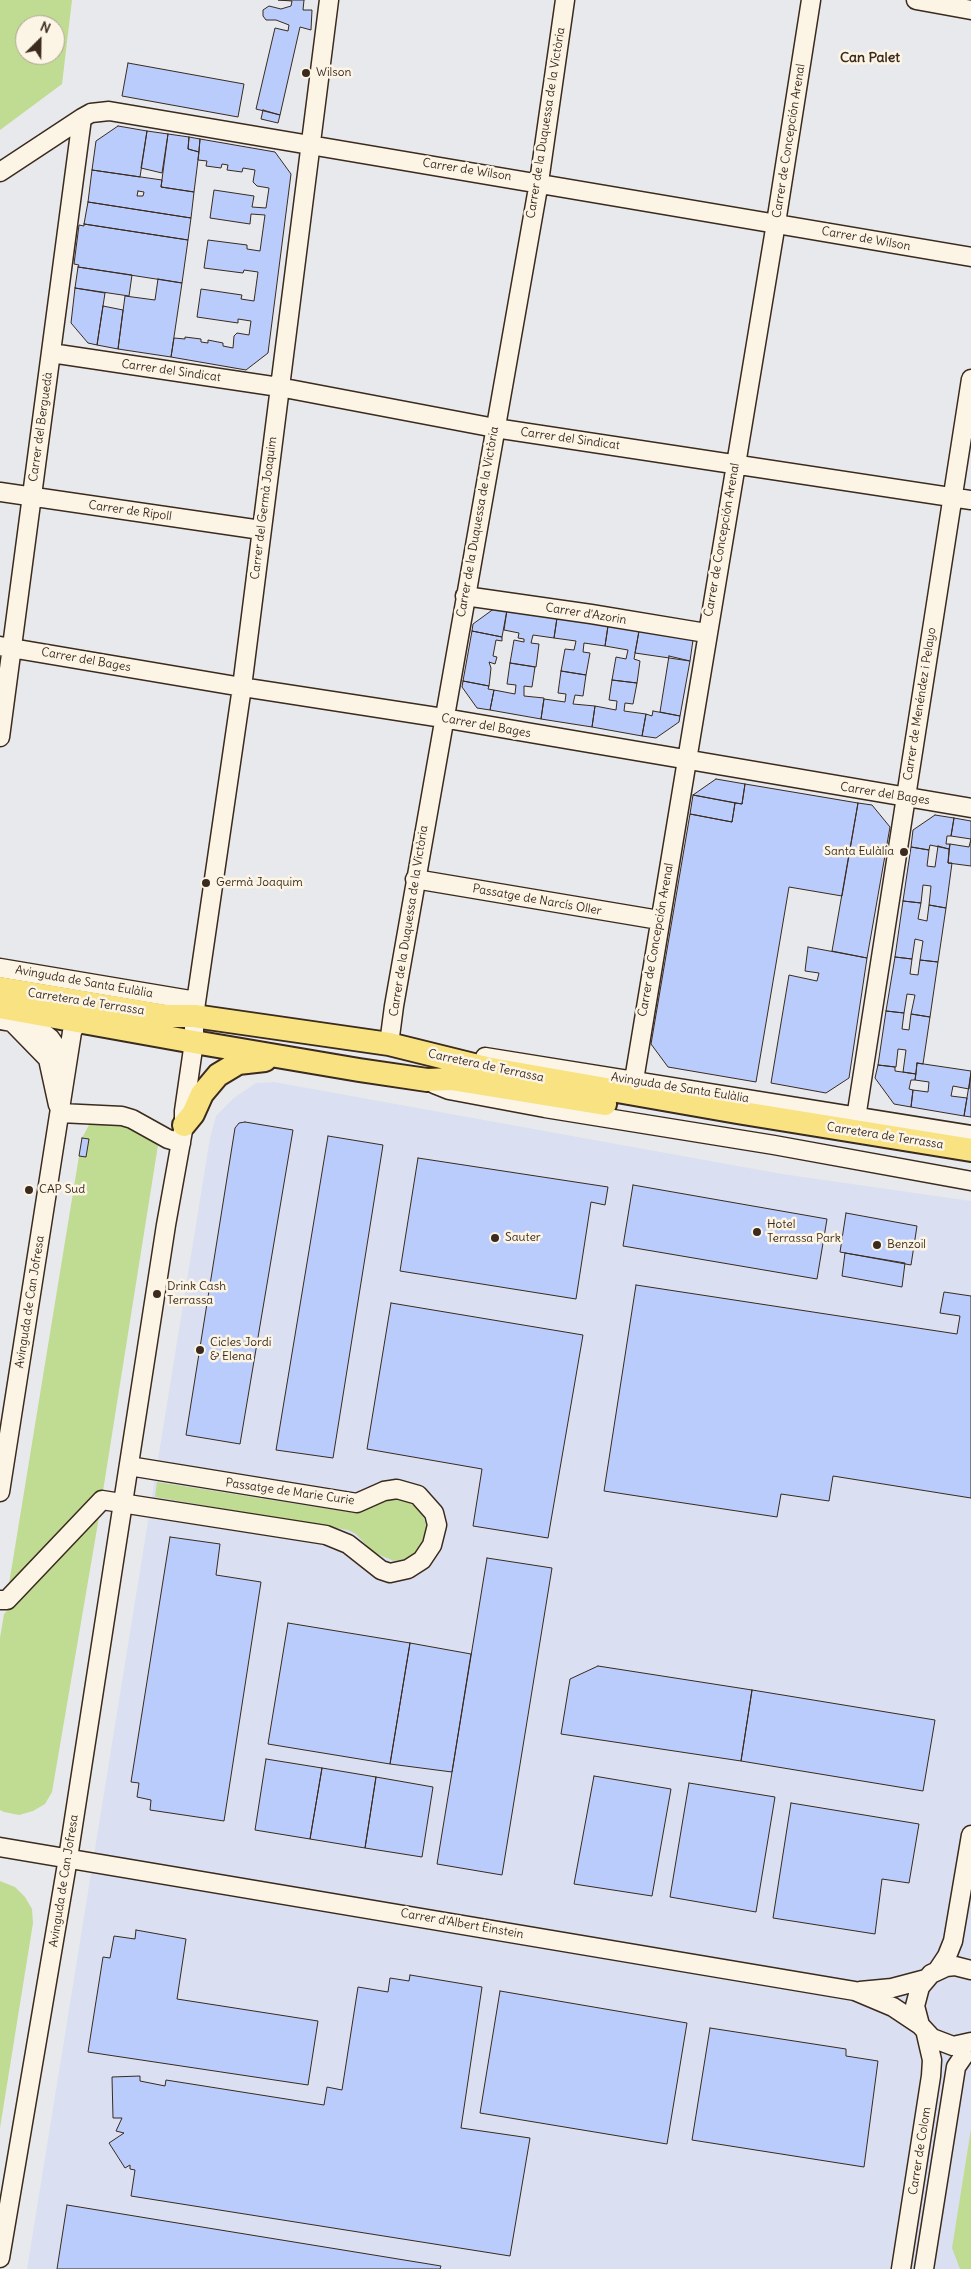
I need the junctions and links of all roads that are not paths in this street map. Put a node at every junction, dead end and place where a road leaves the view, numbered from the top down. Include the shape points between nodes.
1 (329, 0) edge
2 (565, 0) edge
3 (811, 0) edge
4 (916, 0) edge
5 (971, 10) edge
6 (82, 118) junction
7 (312, 146) junction
8 (0, 172) edge
9 (538, 182) junction
10 (776, 223) junction
11 (971, 257) edge
12 (51, 353) junction
13 (971, 379) edge
14 (279, 387) junction
15 (495, 428) junction
16 (735, 463) junction
17 (0, 492) edge
18 (32, 496) junction
19 (953, 497) junction
20 (971, 500) edge
21 (261, 530) junction
22 (465, 596) junction
23 (706, 633) junction
24 (6, 647) edge
25 (242, 687) junction
26 (443, 718) junction
27 (0, 737) edge
28 (688, 761) junction
29 (906, 798) junction
30 (971, 808) edge
31 (415, 879) junction
32 (659, 920) junction
33 (0, 968) edge
34 (0, 988) edge
35 (167, 1006) junction
36 (195, 1008) junction
37 (4, 1012) edge
38 (78, 1021) junction
39 (194, 1042) junction
40 (389, 1044) junction
41 (288, 1058) junction
42 (67, 1062) junction
43 (427, 1080) junction
44 (634, 1080) junction
45 (60, 1113) junction
46 (856, 1118) junction
47 (183, 1134) junction
48 (971, 1135) edge
49 (971, 1150) edge
50 (971, 1165) edge
51 (971, 1181) edge
52 (129, 1466) junction
53 (0, 1492) edge
54 (123, 1503) junction
55 (0, 1600) edge
56 (971, 1835) edge
57 (0, 1847) edge
58 (68, 1858) junction
59 (971, 1970) edge
60 (932, 1975) junction
61 (855, 1991) junction
62 (923, 2029) junction
63 (971, 2044) edge
64 (0, 2258) edge
65 (901, 2269) edge
66 (924, 2269) edge

1 - 7 street, Carrer del Germà Joaquim
2 - 9 street, Carrer de la Duquessa de la Victòria
3 - 10 street, Carrer de Concepción Arenal
4 - 5 street
6 - 7 street, Carrer de Wilson via 109,110
6 - 8 street, Carrer de Wilson
6 - 12 street, Carrer del Berguedà
7 - 9 street, Carrer de Wilson
7 - 14 street, Carrer del Germà Joaquim
9 - 10 street, Carrer de Wilson
9 - 15 street, Carrer de la Duquessa de la Victòria
10 - 11 street, Carrer de Wilson
10 - 16 street, Carrer de Concepción Arenal
12 - 14 street, Carrer del Sindicat
12 - 18 street, Carrer del Berguedà
13 - 19 street, Carrer de Menéndez i Pelayo
14 - 15 street, Carrer del Sindicat
14 - 21 street, Carrer del Germà Joaquim
15 - 16 street, Carrer del Sindicat
15 - 22 street, Carrer de la Duquessa de la Victòria
16 - 19 street, Carrer del Sindicat
16 - 23 street, Carrer de Concepción Arenal
17 - 18 street, Carrer de Ripoll
18 - 21 street, Carrer de Ripoll
18 - 24 street, Carrer del Berguedà
19 - 20 street, Carrer del Sindicat
19 - 29 street, Carrer de Menéndez i Pelayo
21 - 25 street, Carrer del Germà Joaquim
22 - 23 street, Carrer d'Azorin
22 - 26 street, Carrer de la Duquessa de la Victòria
23 - 28 street, Carrer de Concepción Arenal
24 - 25 street, Carrer del Bages
24 - 27 street, Carrer del Berguedà
25 - 26 street, Carrer del Bages
25 - 36 street, Carrer del Germà Joaquim
26 - 28 street, Carrer del Bages
26 - 31 street, Carrer de la Duquessa de la Victòria
28 - 29 street, Carrer del Bages
28 - 32 street, Carrer de Concepción Arenal
29 - 30 street, Carrer del Bages
29 - 46 street, Carrer de Menéndez i Pelayo
31 - 32 street, Passatge de Narcís Oller
31 - 40 street, Carrer de la Duquessa de la Victòria
32 - 44 street, Carrer de Concepción Arenal
33 - 35 street, Avinguda de Santa Eulàlia
34 - 35 main road, Carretera de Terrassa
35 - 36 main road, Carretera de Terrassa
35 - 38 street via 146,1020 92,1015
36 - 39 street, Avinguda de Can Jofresa
36 - 40 main road, Carretera de Terrassa
37 - 38 main road, Carretera de Terrassa
37 - 42 street via 50,1038
37 - 45 street via 48,1059
38 - 39 main road, Carretera de Terrassa
38 - 42 street, Avinguda de Can Jofresa via 72,1032
39 - 41 main road, Carretera de Terrassa
39 - 47 street, Avinguda de Can Jofresa
40 - 44 street, Avinguda de Santa Eulàlia
40 - 49 main road, Carretera de Terrassa via 486,1068
41 - 43 main road, Carretera de Terrassa
41 - 47 main road via 238,1064 218,1075 202,1094
42 - 45 street, Avinguda de Can Jofresa
43 - 50 main road, Carretera de Terrassa via 451,1079
43 - 51 street via 449,1090 545,1108
44 - 46 street, Avinguda de Santa Eulàlia
45 - 47 street via 122,1116 168,1139
45 - 53 street, Avinguda de Can Jofresa
46 - 48 street, Avinguda de Santa Eulàlia
47 - 52 street, Avinguda de Can Jofresa
52 - 54 street, Avinguda de Can Jofresa
52 - 54 street, Passatge de Marie Curie via 357,1503 397,1489 422,1499 434,1513 437,1525 432,1545 422,1560 408,1569 390,1572 381,1570 348,1544 326,1535
54 - 55 street via 102,1500 7,1600
54 - 58 street, Avinguda de Can Jofresa
56 - 60 street via 953,1941 947,1956
57 - 58 street, Carrer d'Albert Einstein
58 - 61 street, Carrer d'Albert Einstein
58 - 64 street, Avinguda de Can Jofresa
59 - 60 street, Carrer d'Albert Einstein via 955,1966
60 - 61 street, Carrer d'Albert Einstein via 892,1988
60 - 62 street, Carrer de Colom via 916,1996 915,2006
61 - 62 street, Carrer d'Albert Einstein via 893,2007
62 - 63 street, Carrer d'Albert Einstein via 946,2045
62 - 65 street, Carrer de Colom via 932,2060 931,2076
63 - 66 street, Carrer de Colom via 956,2067

